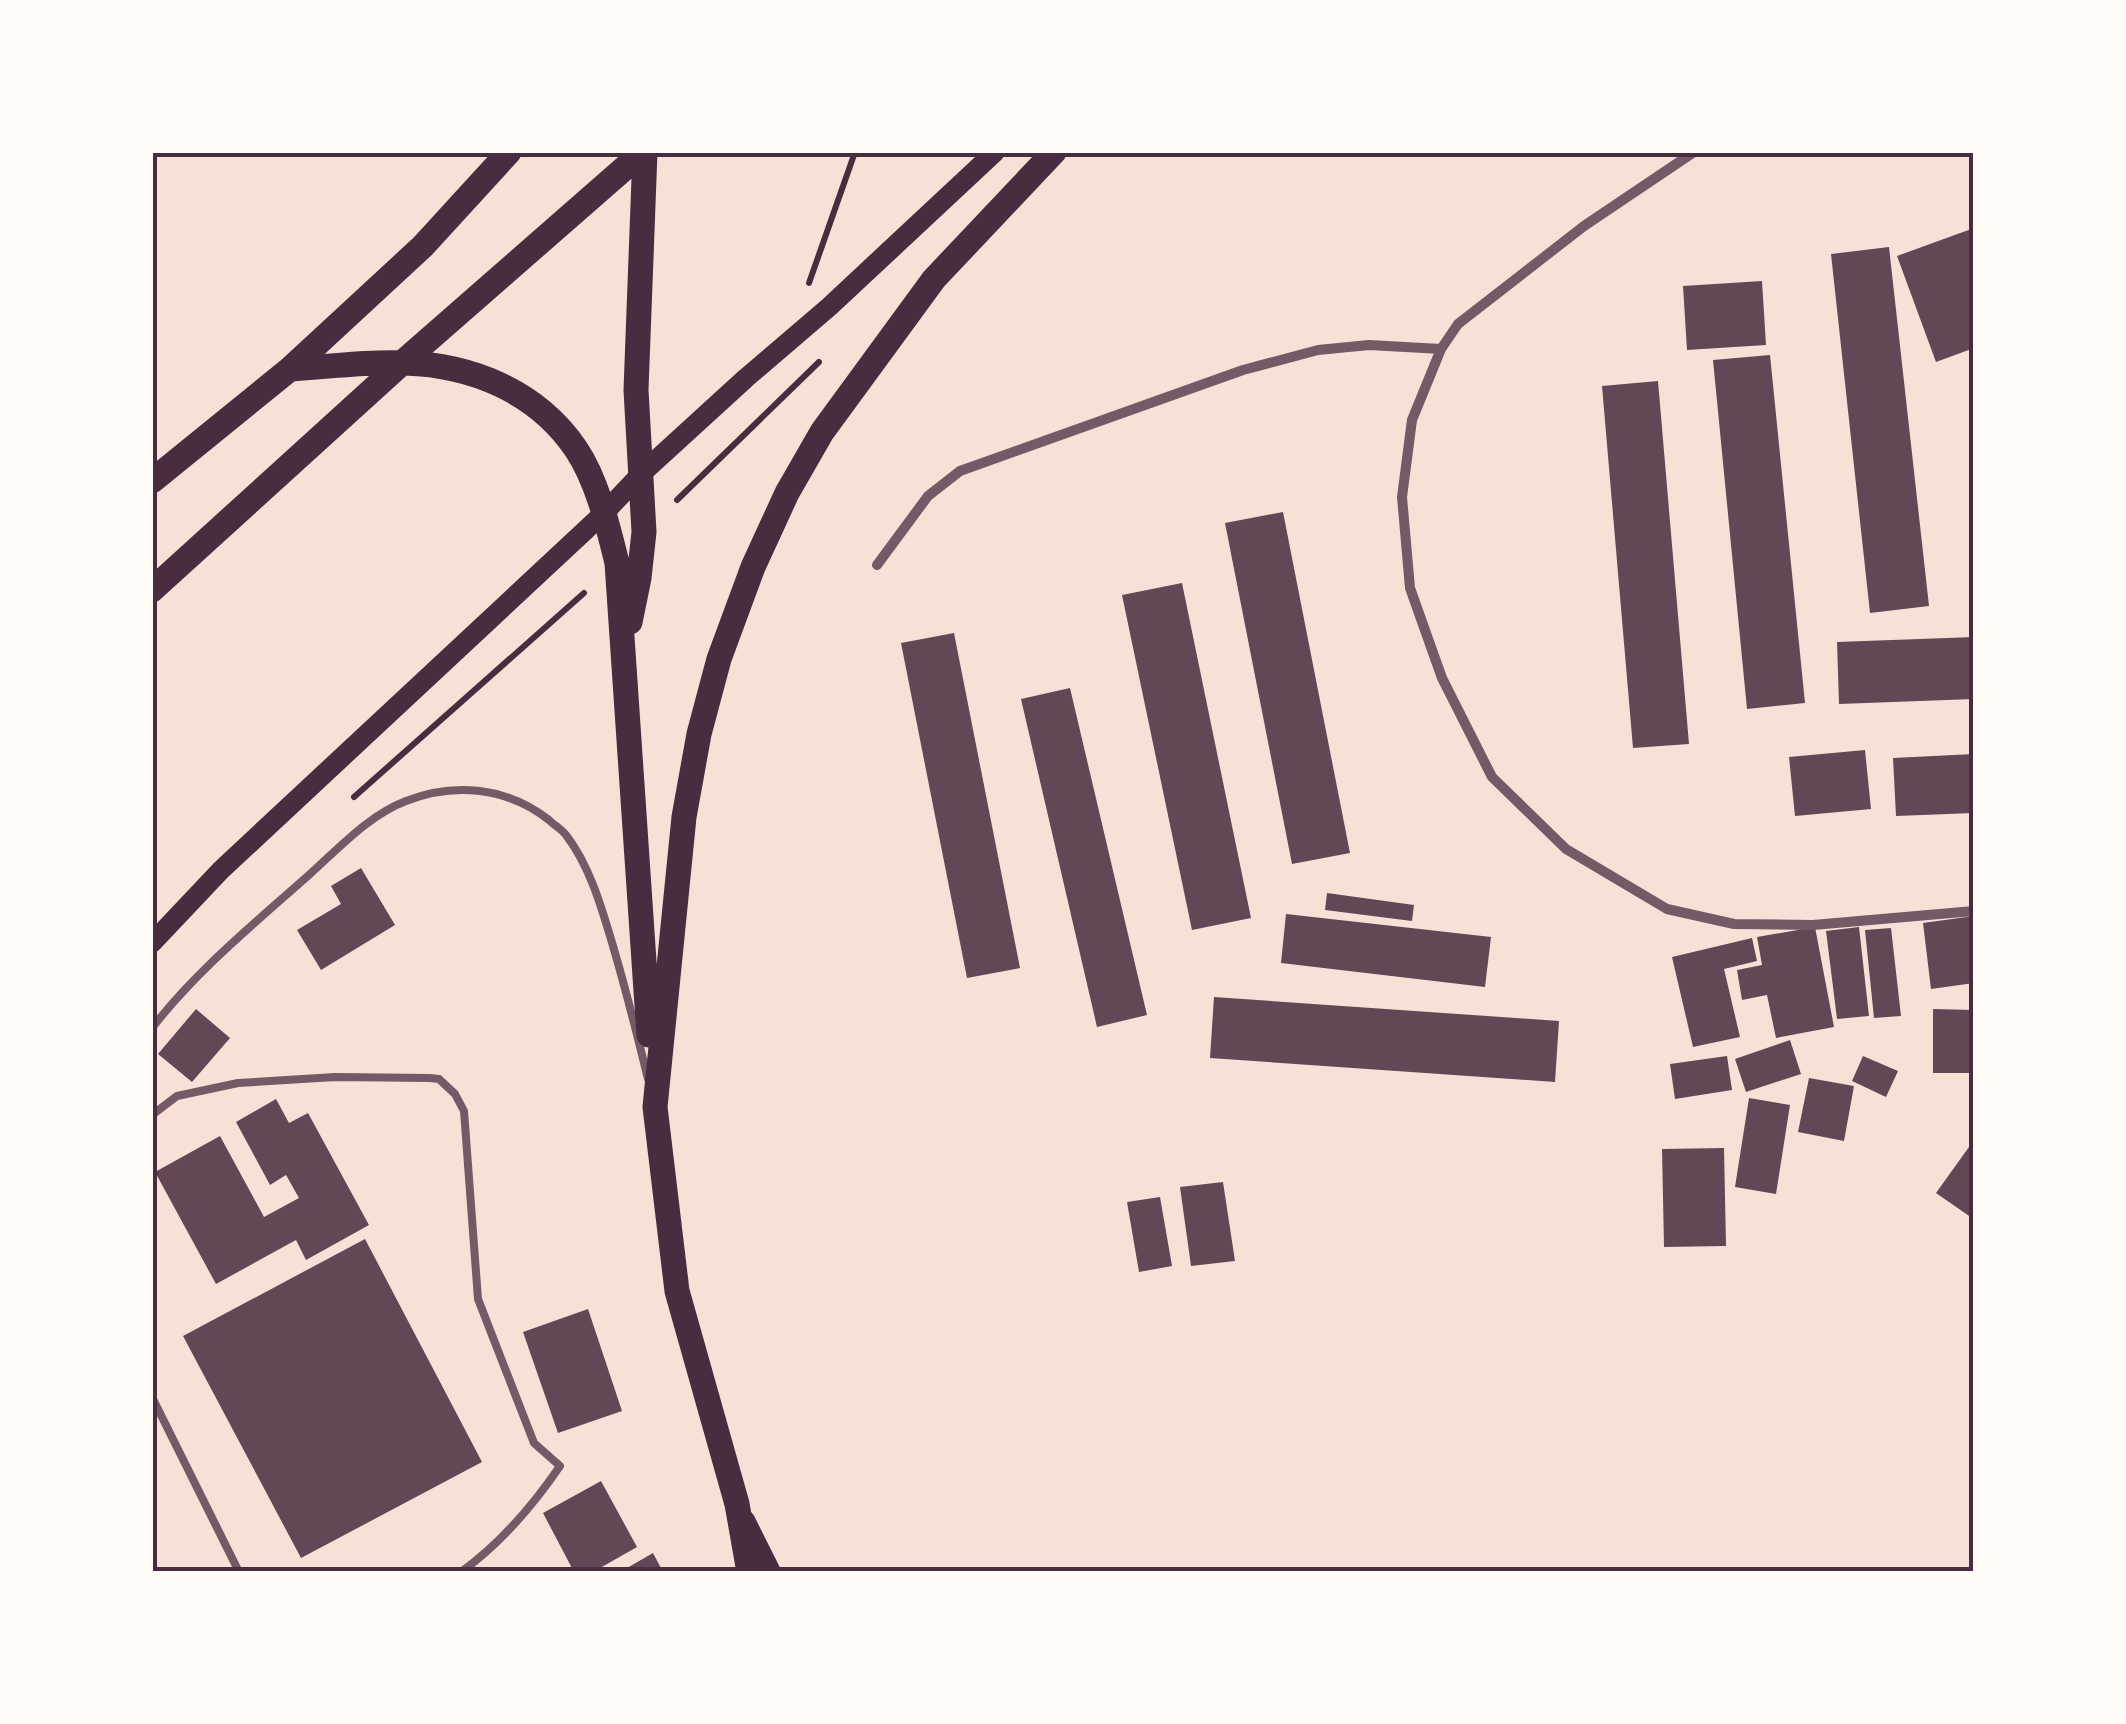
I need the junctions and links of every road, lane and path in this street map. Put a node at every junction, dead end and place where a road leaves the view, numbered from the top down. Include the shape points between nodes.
1 (644, 152) edge
2 (994, 152) edge
3 (1054, 152) edge
4 (1694, 152) edge
5 (501, 159) edge
6 (1441, 349) junction
7 (403, 362) junction
8 (290, 369) junction
9 (642, 473) junction
10 (152, 481) edge
11 (605, 512) junction
12 (877, 564) dead end
13 (152, 590) edge
14 (623, 656) junction
15 (1974, 911) edge
16 (152, 942) edge
17 (152, 1028) edge
18 (654, 1107) junction
19 (152, 1115) edge
20 (152, 1397) edge
21 (737, 1504) junction
22 (240, 1572) edge
23 (460, 1572) edge
24 (748, 1572) edge
25 (771, 1572) edge

1 - 7 main road
1 - 9 main road via 636,390
2 - 9 main road
3 - 18 main road via 934,279 861,377 787,493 753,567 699,734
4 - 6 street via 1458,324
5 - 8 main road via 423,246
6 - 12 street via 1318,350 1243,370 960,471 928,496
6 - 15 street via 1412,420 1402,497 1410,588 1442,678 1492,777 1566,849 1667,909 1734,924 1812,925
7 - 8 main road
7 - 11 main road via 458,368 503,385 548,415 576,450
7 - 13 main road
8 - 10 main road
9 - 11 main road
9 - 14 main road via 639,578
11 - 14 main road via 617,563
11 - 16 main road
14 - 18 main road
17 - 18 lane via 217,958 366,824 403,801 446,789 477,790 532,808 565,833 586,870 628,997
18 - 21 main road via 677,1291
19 - 23 lane via 176,1096 238,1083 430,1078 455,1094 464,1111 478,1300 534,1444 560,1466 488,1552
20 - 22 lane
21 - 24 main road
21 - 25 main road

